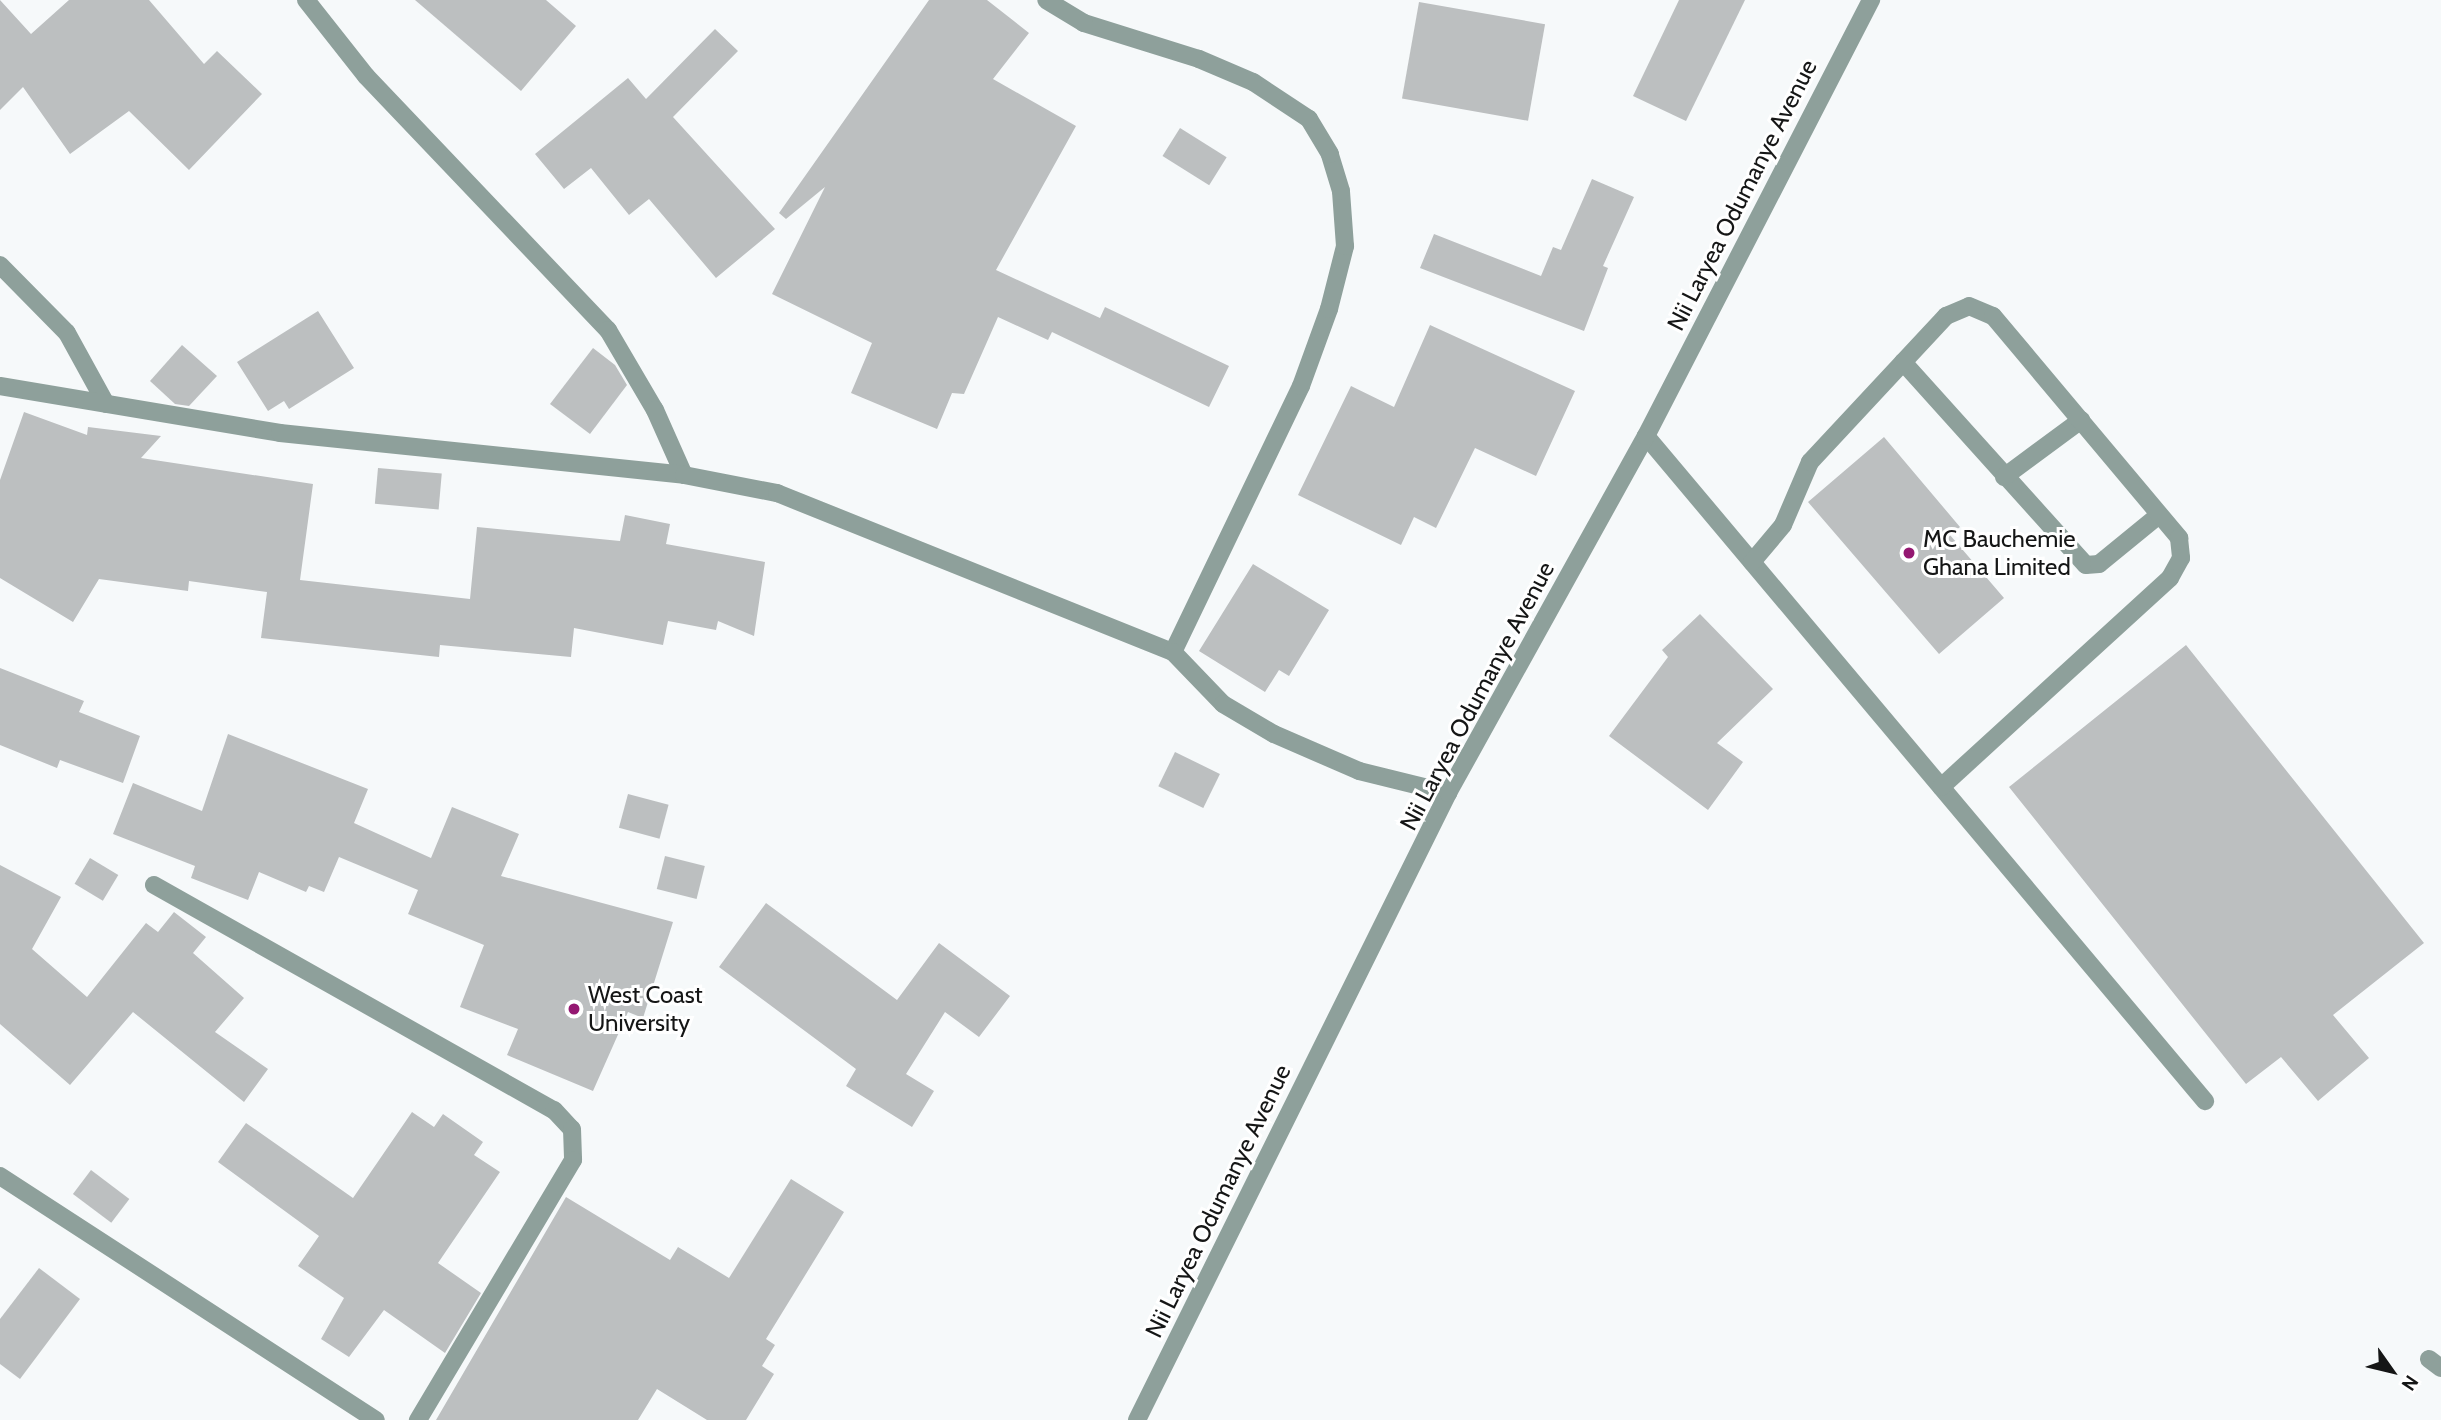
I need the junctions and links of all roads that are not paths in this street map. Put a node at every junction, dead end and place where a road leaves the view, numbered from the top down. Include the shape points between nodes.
1 (306, 0) edge
2 (1046, 0) edge
3 (1871, 0) edge
4 (0, 265) edge
5 (1903, 362) junction
6 (0, 386) edge
7 (106, 404) junction
8 (2081, 420) junction
9 (1646, 436) junction
10 (684, 475) junction
11 (2004, 477) junction
12 (2159, 514) junction
13 (1752, 562) junction
14 (1173, 652) junction
15 (1941, 787) junction
16 (1448, 793) junction
17 (154, 885) dead end
18 (2205, 1101) dead end
19 (0, 1176) edge
20 (376, 1420) edge
21 (418, 1420) edge
22 (1137, 1420) edge

1 - 10 street via 366,76 607,330 655,410
2 - 14 street via 1084,23 1199,59 1253,82 1309,119 1330,154 1341,191 1345,246 1329,309 1301,386
3 - 9 street, Nii Laryea Odumanye Avenue
4 - 7 street via 67,333
5 - 8 street via 1946,316 1969,306 1993,316
5 - 11 street
5 - 13 street via 1810,462 1783,525
6 - 7 street
7 - 10 street via 280,433
8 - 11 street
8 - 12 street
9 - 13 street
9 - 16 street, Nii Laryea Odumanye Avenue
10 - 14 street via 777,494
11 - 12 street via 2086,565 2099,564
12 - 15 street via 2179,538 2181,558 2170,578
13 - 15 street
14 - 16 street via 1223,704 1274,734 1359,771
15 - 18 street
16 - 22 street, Nii Laryea Odumanye Avenue
17 - 21 street via 554,1110 572,1129 573,1160
19 - 20 street

